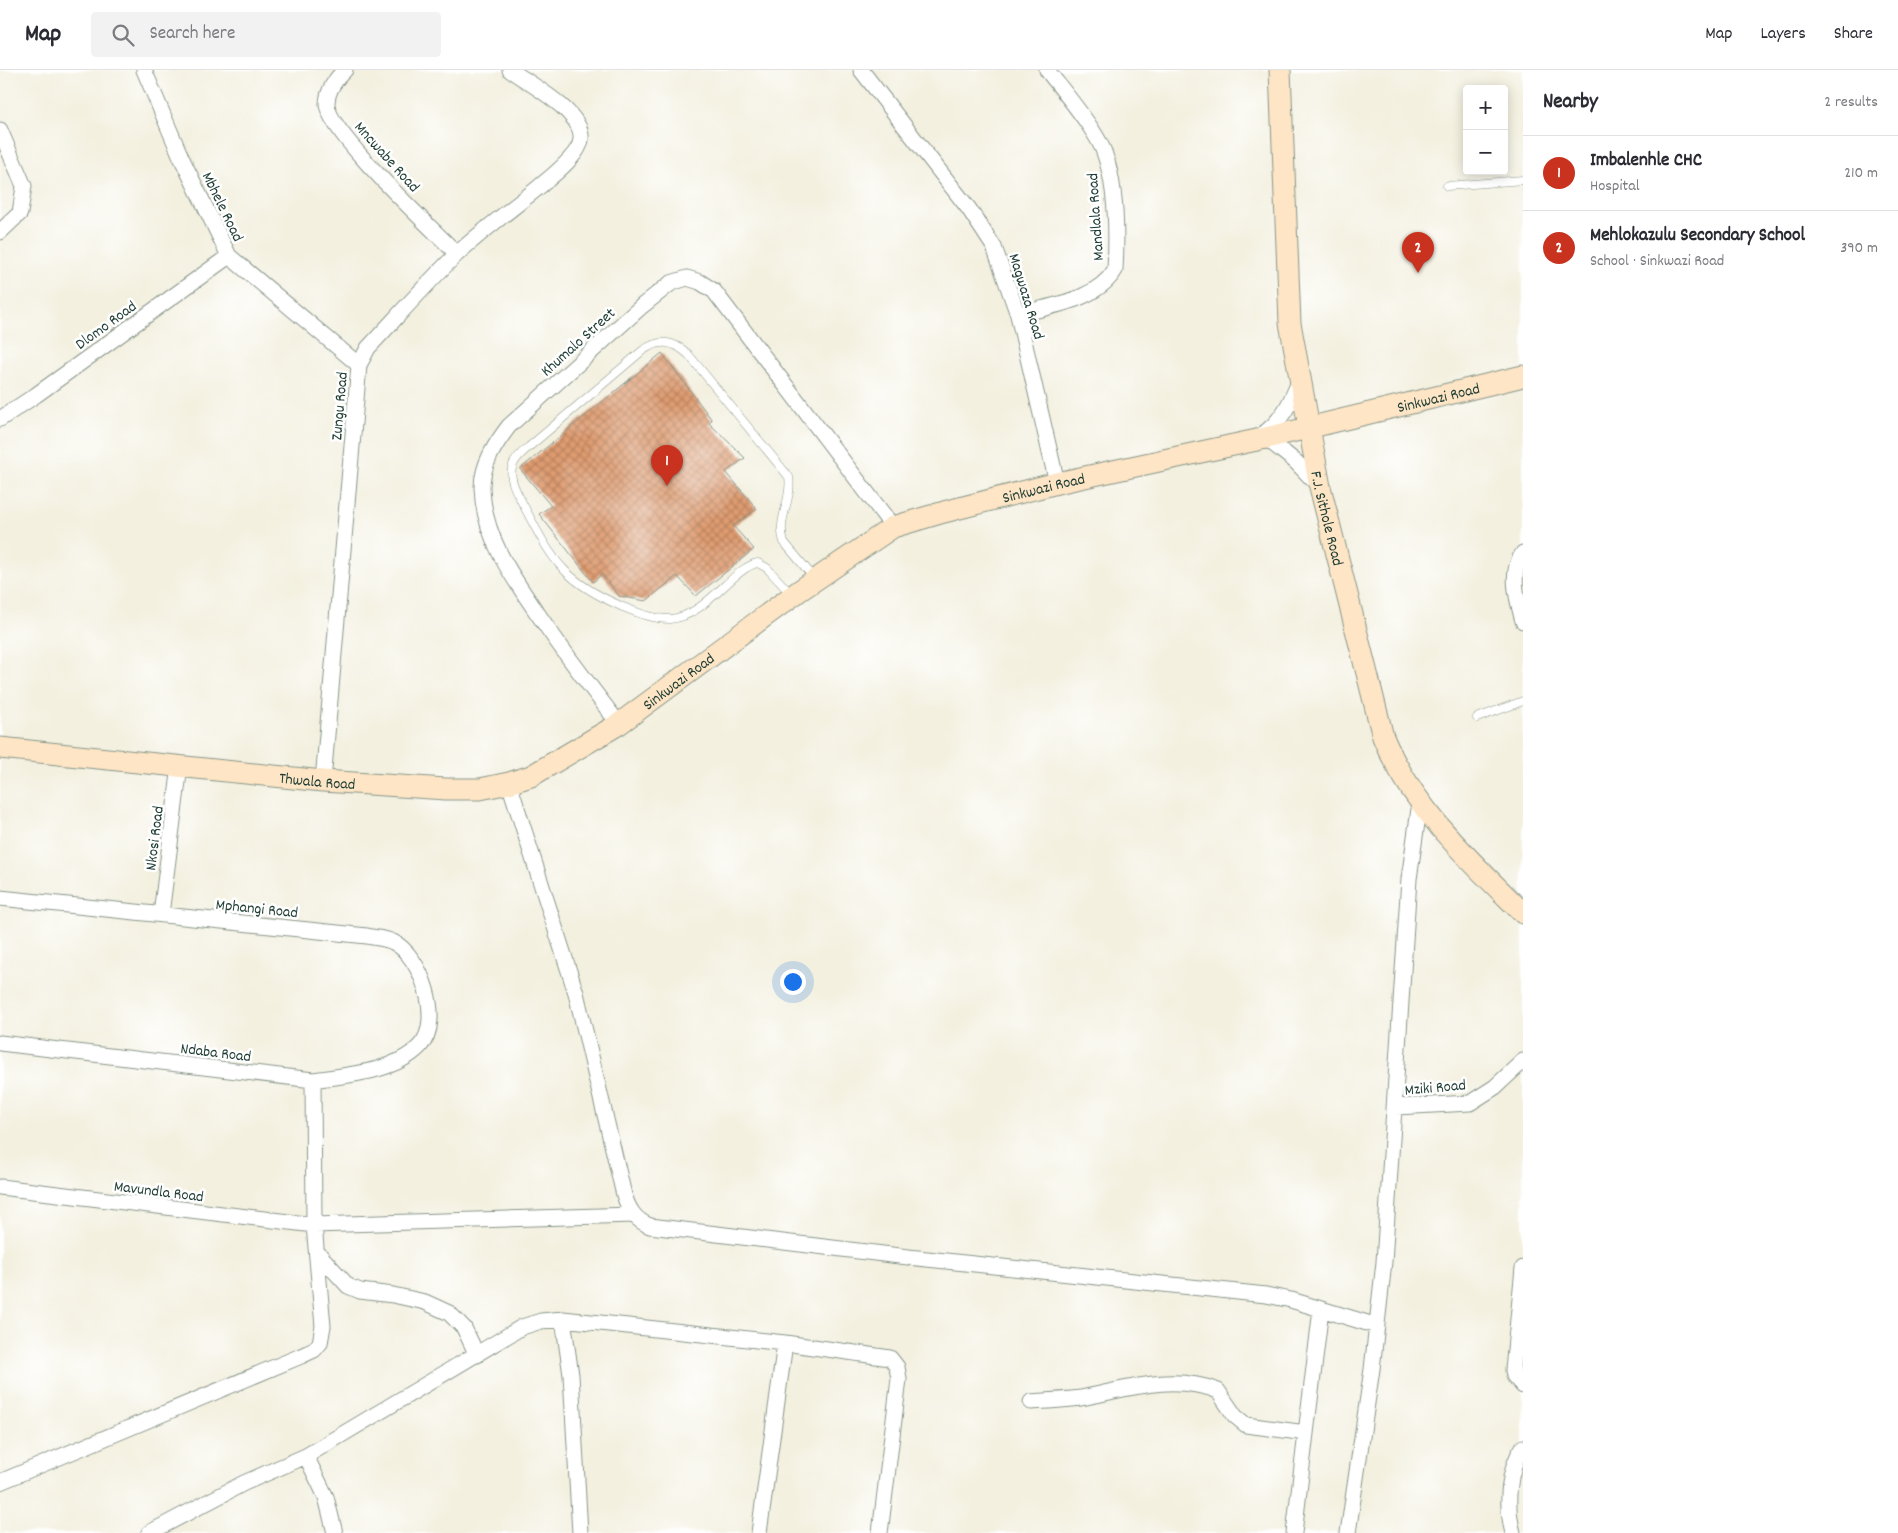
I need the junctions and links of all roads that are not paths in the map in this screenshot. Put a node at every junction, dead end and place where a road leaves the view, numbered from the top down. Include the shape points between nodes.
1 (144, 70) edge
2 (345, 70) edge
3 (510, 70) edge
4 (861, 70) edge
5 (1047, 70) edge
6 (1280, 70) edge
7 (0, 130) edge
8 (1523, 180) edge
9 (1447, 186) dead end
10 (0, 232) edge
11 (458, 254) junction
12 (229, 256) junction
13 (1018, 314) junction
14 (360, 365) junction
15 (1523, 376) edge
16 (1300, 379) junction
17 (0, 419) edge
18 (1308, 427) junction
19 (1259, 439) junction
20 (1057, 483) junction
21 (1320, 487) junction
22 (893, 528) junction
23 (1523, 553) edge
24 (816, 580) junction
25 (792, 596) junction
26 (1523, 621) edge
27 (1523, 701) edge
28 (1477, 718) dead end
29 (619, 724) junction
30 (0, 748) edge
31 (180, 766) junction
32 (323, 781) junction
33 (509, 783) junction
34 (1420, 802) junction
35 (0, 898) edge
36 (1523, 913) edge
37 (161, 914) junction
38 (0, 1043) edge
39 (422, 1045) joint
40 (1523, 1061) edge
41 (313, 1080) junction
42 (1396, 1107) junction
43 (0, 1187) edge
44 (633, 1215) junction
45 (314, 1225) junction
46 (317, 1252) junction
47 (1523, 1268) edge
48 (1321, 1309) junction
49 (564, 1319) junction
50 (1378, 1326) junction
51 (785, 1343) junction
52 (477, 1355) junction
53 (1523, 1386) edge
54 (1031, 1402) dead end
55 (1306, 1433) junction
56 (1523, 1447) edge
57 (306, 1456) junction
58 (0, 1482) edge
59 (149, 1533) edge
60 (335, 1533) edge
61 (580, 1533) edge
62 (759, 1533) edge
63 (880, 1533) edge
64 (1294, 1533) edge
65 (1348, 1533) edge
66 (1513, 1533) edge

1 - 12 street, Mbhele Road via 181,157
2 - 11 street, Mncwabe Road via 330,92 327,104 333,119 356,151
3 - 11 street, Zungu Road via 571,115 580,128 581,139 576,151 554,175
4 - 13 street, Magwaza Road via 969,209 994,247
5 - 13 street, Mandlala Road via 1105,154 1112,186 1115,270 1108,280 1080,297
6 - 16 street, F.J. Sithole Road via 1290,323
7 - 10 street via 24,186 20,214
8 - 9 lane
11 - 14 street, Zungu Road via 368,348
12 - 14 street, Mbhele Road
12 - 17 street, Dlomo Road
13 - 20 street, Magwaza Road
14 - 32 street, Zungu Road
15 - 18 street, Sinkwazi Road
16 - 18 street, F.J. Sithole Road
16 - 19 street via 1281,418
18 - 19 street, Sinkwazi Road
18 - 21 street, F.J. Sithole Road
19 - 20 street, Sinkwazi Road
19 - 21 street via 1296,462
20 - 22 street, Sinkwazi Road
21 - 34 street, F.J. Sithole Road via 1382,737 1391,758
22 - 24 street, Sinkwazi Road
22 - 29 street, Khumalo Street via 714,291 687,278 670,283 509,426 494,446 482,486 493,540 508,569
23 - 26 street via 1515,569
24 - 25 street, Sinkwazi Road
24 - 25 lane via 781,536 789,477 688,354 671,343 656,342 642,351 530,446 512,466 512,480 517,492 551,555 570,578 601,597 642,615 680,618 758,563 767,568
25 - 29 street, Sinkwazi Road
27 - 28 lane
29 - 33 street, Thwala Road via 531,776
30 - 31 street, Thwala Road
31 - 32 street, Thwala Road
31 - 37 street, Nkosi Road
32 - 33 street, Thwala Road via 446,789 480,789
33 - 44 street via 576,993 624,1195
34 - 36 street, F.J. Sithole Road via 1448,836
34 - 42 street via 1409,879
35 - 37 street, Mphangi Road
37 - 39 street, Mphangi Road via 366,936 393,942 418,969 426,987 430,1011 428,1031
38 - 41 street, Ndaba Road
39 - 41 street, Ndaba Road via 391,1064
40 - 42 street, Mziki Road via 1495,1087 1470,1103
41 - 45 street
42 - 50 street
43 - 45 street, Mavundla Road
44 - 45 street, Mavundla Road
44 - 48 street via 650,1226 908,1258 1266,1295
45 - 46 street
46 - 52 street via 348,1286 425,1302 449,1313 464,1328
46 - 58 street via 323,1326 320,1343 314,1350
47 - 53 street via 1513,1370
48 - 50 street
48 - 55 street
49 - 51 street
49 - 52 street via 522,1327
49 - 61 street via 571,1376
50 - 65 street
51 - 62 street
51 - 63 street via 890,1358 898,1368
52 - 57 street
54 - 55 street via 1078,1398 1157,1382 1182,1382 1218,1391 1235,1416 1246,1425
55 - 64 street
56 - 66 street via 1516,1456 1510,1483 1508,1516
57 - 59 street via 244,1483
57 - 60 street via 326,1497

